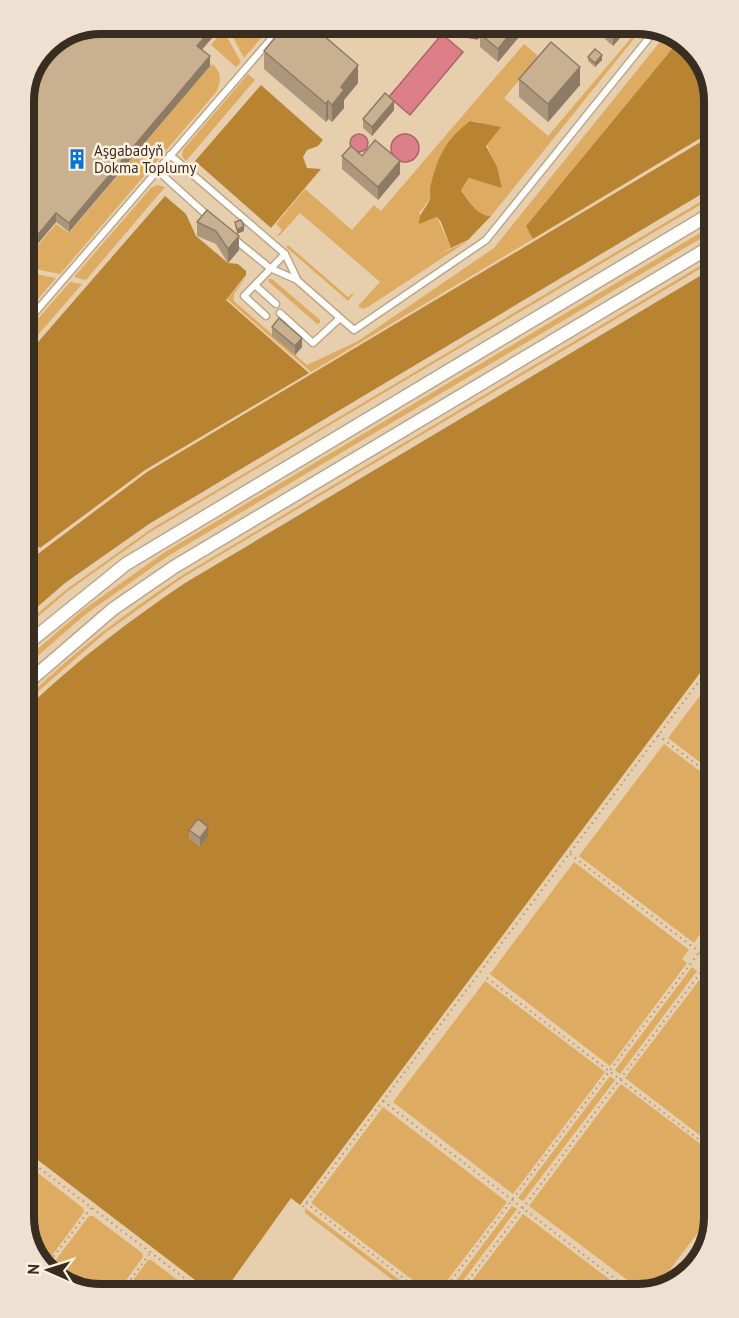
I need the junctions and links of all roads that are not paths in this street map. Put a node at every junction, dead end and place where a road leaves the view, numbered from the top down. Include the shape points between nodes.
1 (275, 34) edge
2 (650, 36) edge
3 (170, 155) junction
4 (157, 170) junction
5 (704, 218) edge
6 (215, 222) edge
7 (224, 230) edge
8 (704, 251) edge
9 (285, 254) junction
10 (270, 268) junction
11 (297, 280) junction
12 (255, 285) junction
13 (276, 304) dead end
14 (35, 313) edge
15 (280, 314) dead end
16 (266, 316) dead end
17 (340, 318) junction
18 (35, 638) edge
19 (34, 676) edge

1 - 3 lane
2 - 17 lane via 480,245 354,330
3 - 4 lane
3 - 9 lane
4 - 6 lane
4 - 14 lane
5 - 18 street via 126,564
7 - 10 lane
8 - 19 street via 174,567 113,609
9 - 10 lane
9 - 11 lane
10 - 11 lane
10 - 12 lane
11 - 17 lane
12 - 13 lane
12 - 16 lane via 244,297
15 - 17 lane via 313,343

